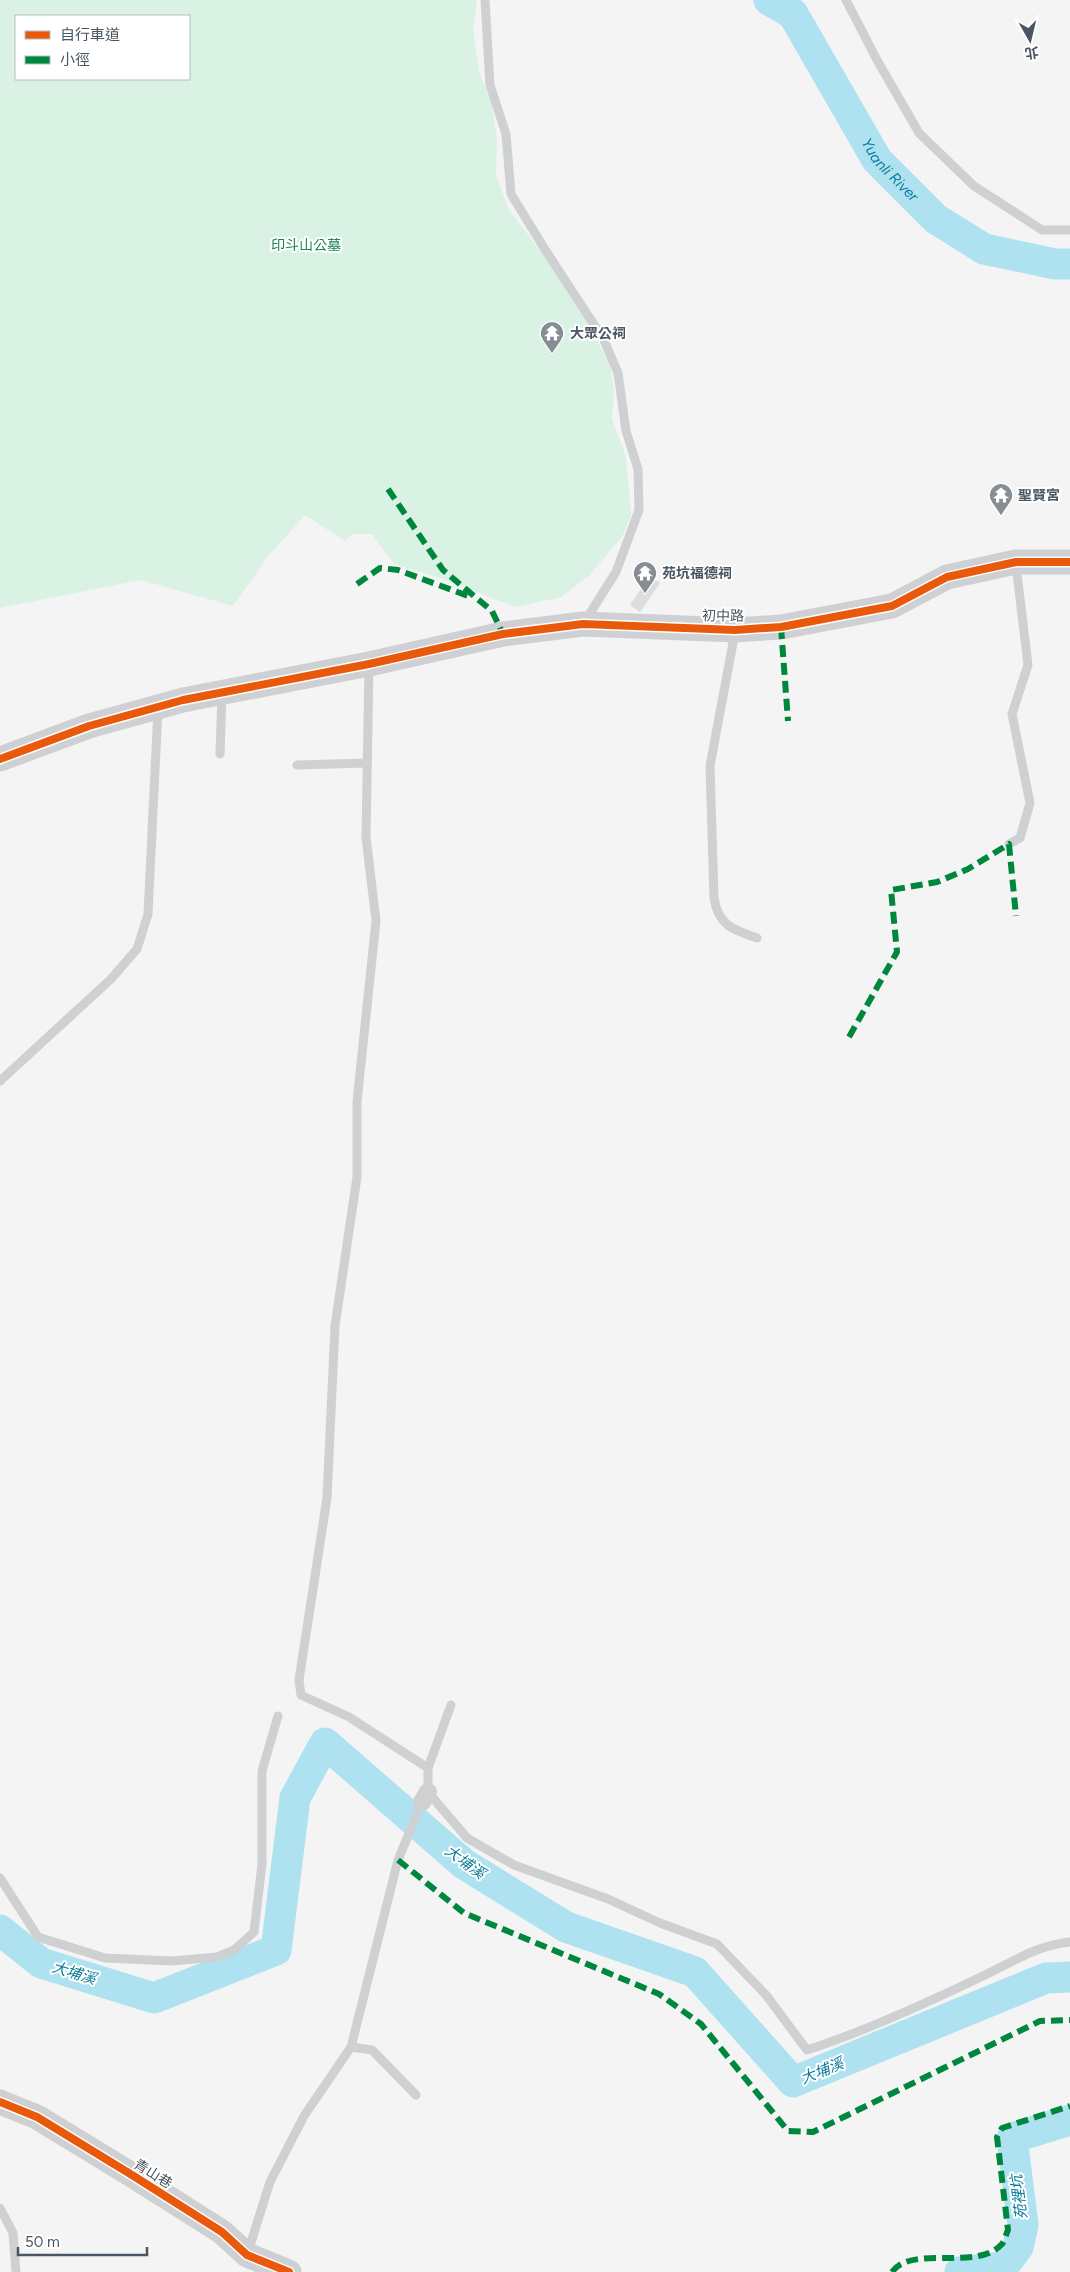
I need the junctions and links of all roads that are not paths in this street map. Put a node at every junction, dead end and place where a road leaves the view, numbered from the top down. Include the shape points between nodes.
1 (485, 0) edge
2 (846, 0) edge
3 (1070, 230) edge
4 (1016, 562) junction
5 (1070, 562) edge
6 (583, 624) junction
7 (736, 630) junction
8 (369, 664) junction
9 (222, 693) junction
10 (158, 708) junction
11 (220, 754) dead end
12 (0, 759) edge
13 (367, 763) junction
14 (297, 765) dead end
15 (1009, 844) dead end
16 (757, 938) dead end
17 (0, 1081) edge
18 (451, 1705) dead end
19 (278, 1716) dead end
20 (428, 1768) junction
21 (425, 1797) junction
22 (0, 1878) edge
23 (1070, 1942) edge
24 (351, 2047) junction
25 (416, 2095) dead end
26 (5, 2106) edge
27 (0, 2208) edge
28 (247, 2255) junction
29 (16, 2272) edge
30 (289, 2272) edge

1 - 6 lane via 490,85 506,134 511,194 604,340 618,373 626,431 638,469 639,510 616,572
2 - 3 lane via 919,133 974,186 1034,225 1042,230
4 - 5 street, 初中路
4 - 7 street, 初中路 via 947,577 892,606 782,627
4 - 15 lane via 1028,665 1012,714 1030,802 1020,838
6 - 7 street, 初中路
6 - 8 street, 初中路 via 503,634
7 - 16 lane via 710,766 714,898 716,913 735,931
8 - 9 street, 初中路
8 - 13 lane
9 - 10 street, 初中路
9 - 11 lane
10 - 12 street, 初中路 via 90,726
10 - 17 lane via 148,914 137,949 111,979
13 - 14 lane
13 - 20 lane via 366,837 376,921 357,1102 357,1177 335,1326 327,1498 299,1680 301,1695 349,1717
18 - 20 lane
19 - 22 lane via 262,1771 262,1864 254,1932 234,1950 217,1957 172,1961 105,1958 38,1937
20 - 21 lane
21 - 23 lane via 467,1838 514,1865 717,1944 766,1995 807,2050 985,1975 1030,1951
21 - 24 lane via 398,1860
24 - 25 lane via 372,2050
24 - 28 lane via 304,2116 270,2182
26 - 28 street, 青山巷 via 37,2117 132,2175 222,2232
27 - 29 lane via 13,2233
28 - 30 street, 青山巷

